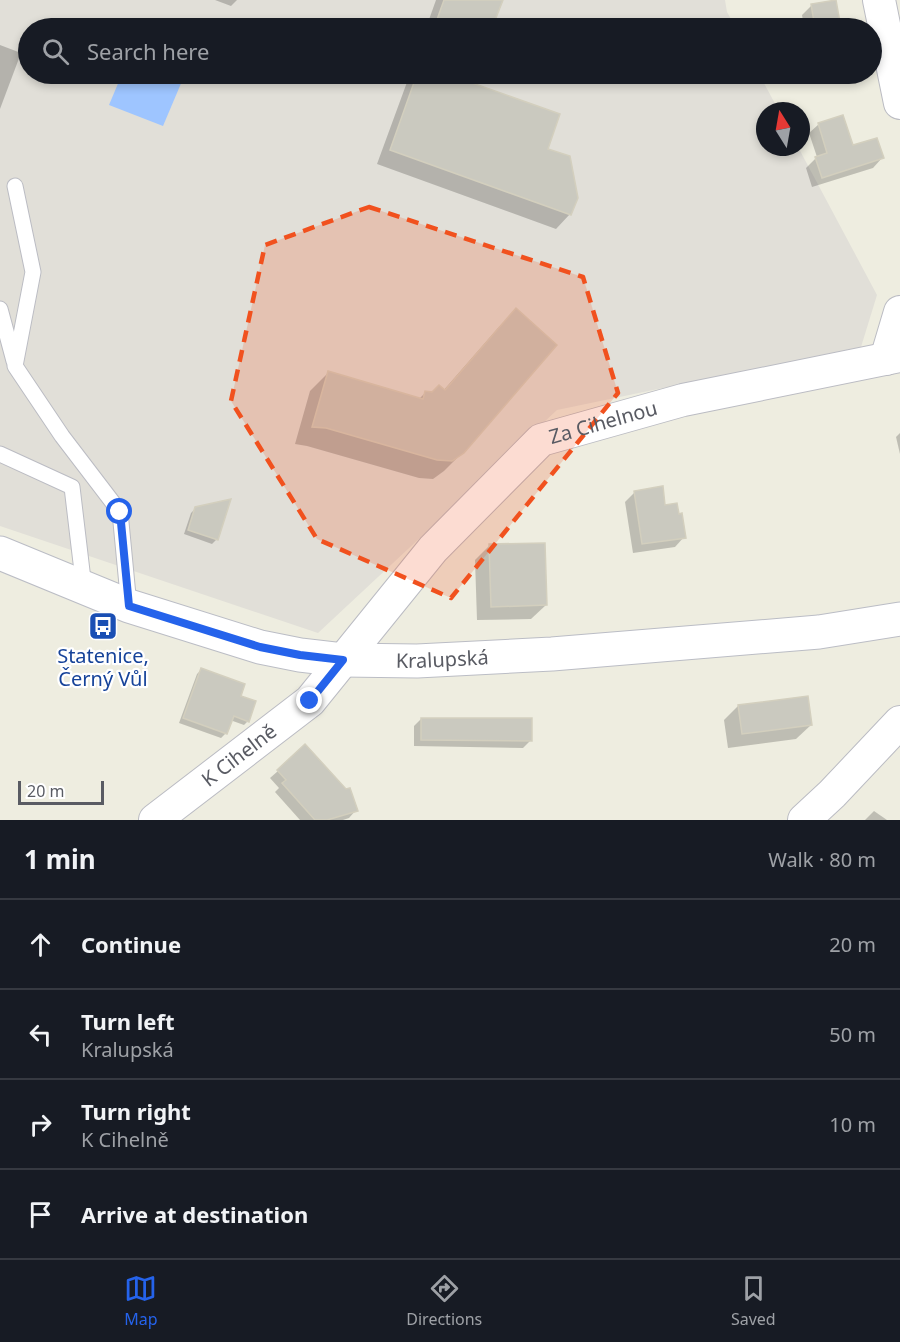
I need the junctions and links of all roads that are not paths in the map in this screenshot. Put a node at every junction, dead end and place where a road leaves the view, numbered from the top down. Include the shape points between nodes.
1 (879, 0) edge
2 (900, 103) edge
3 (15, 186) dead end
4 (0, 309) edge
5 (900, 312) edge
6 (893, 357) edge
7 (15, 366) junction
8 (0, 453) edge
9 (0, 553) edge
10 (84, 588) junction
11 (129, 606) junction
12 (900, 619) edge
13 (343, 660) junction
14 (900, 722) edge
15 (154, 820) edge
16 (804, 820) edge

1 - 2 street
3 - 7 lane via 33,272
4 - 7 lane
5 - 6 street, Za Cihelnou
6 - 13 street, Za Cihelnou via 683,400 541,440 433,549
7 - 11 lane via 120,512
8 - 10 lane via 72,487
9 - 10 main road, Kralupská
10 - 11 main road, Kralupská
11 - 13 main road, Kralupská via 260,647
12 - 13 main road, Kralupská via 819,632 552,654 417,661
13 - 15 street, K Cihelně via 310,701
14 - 16 street

